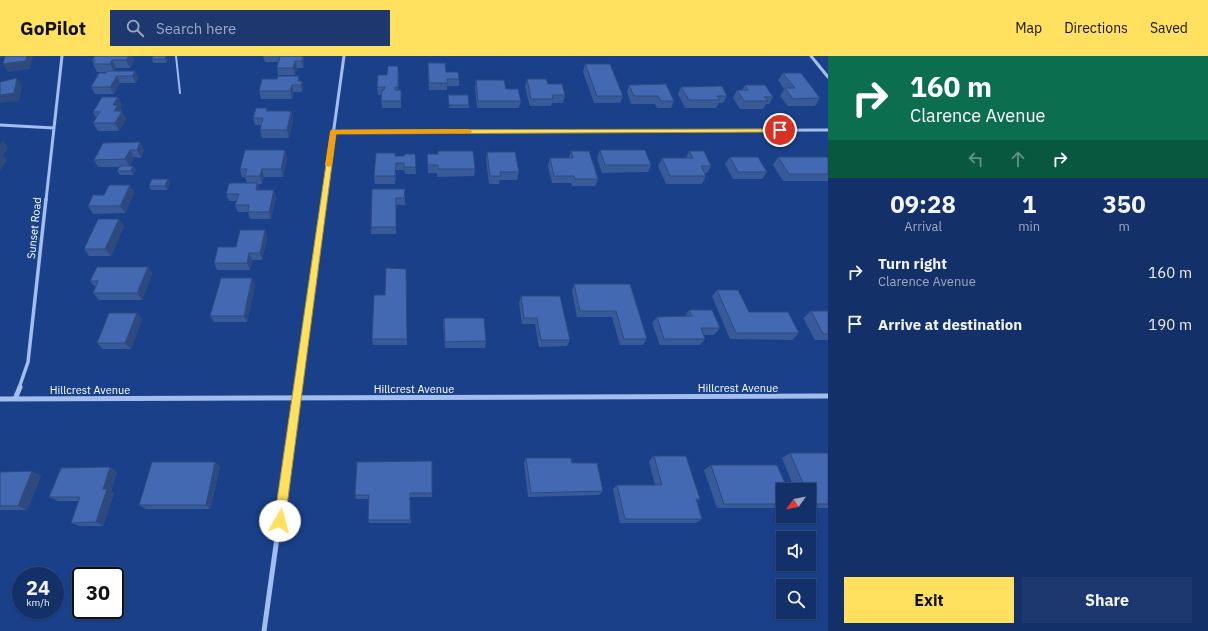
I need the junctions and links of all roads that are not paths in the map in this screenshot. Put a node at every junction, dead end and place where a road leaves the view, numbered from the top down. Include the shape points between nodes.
1 (62, 56) edge
2 (176, 56) edge
3 (344, 56) edge
4 (811, 56) edge
5 (828, 77) edge
6 (180, 93) dead end
7 (0, 125) edge
8 (54, 128) junction
9 (828, 130) edge
10 (333, 132) junction
11 (828, 396) edge
12 (297, 398) junction
13 (0, 399) edge
14 (15, 399) junction
15 (264, 631) edge

1 - 8 street, Sunset Road
2 - 6 lane
3 - 10 street
4 - 5 street
7 - 8 street
8 - 14 street, Sunset Road via 28,362
9 - 10 street
10 - 12 street
11 - 12 street, Hillcrest Avenue
12 - 14 street, Hillcrest Avenue
12 - 15 street
13 - 14 street, Hillcrest Avenue

